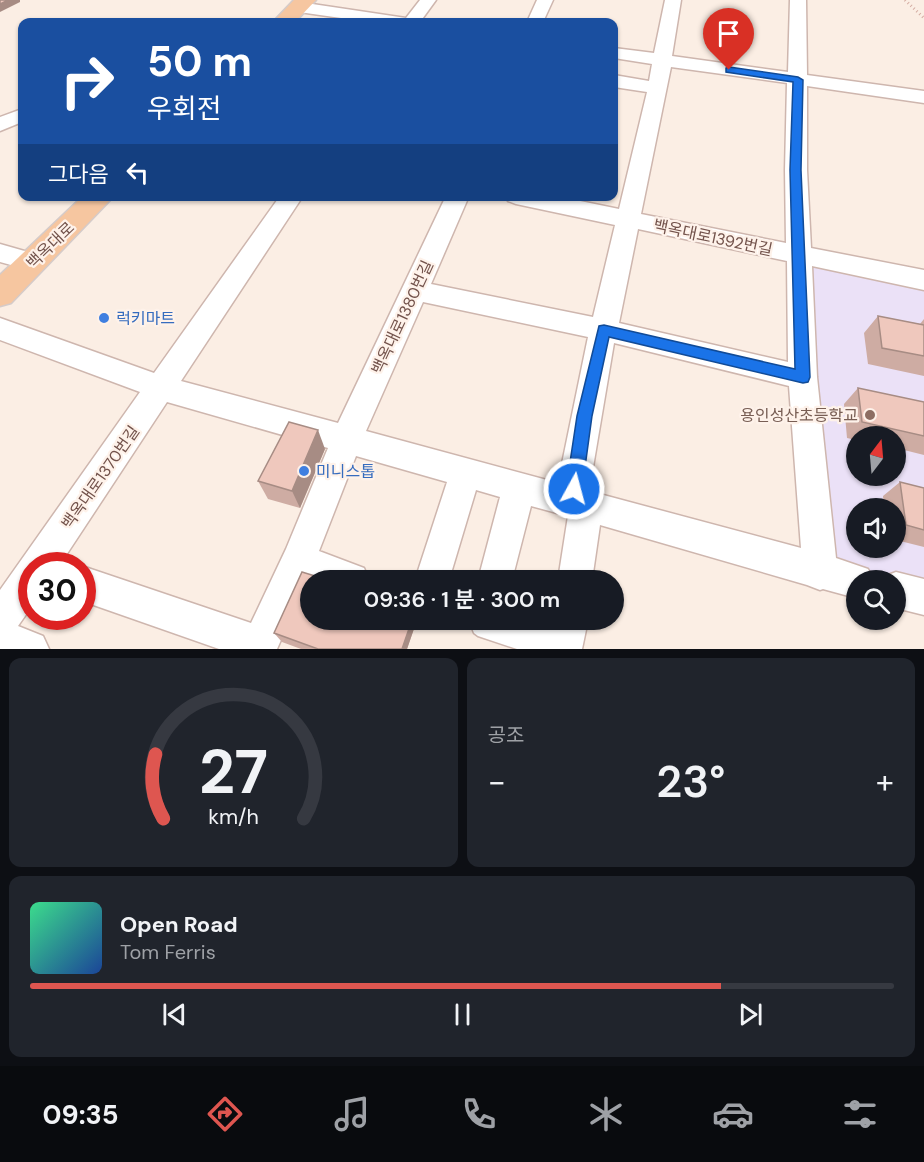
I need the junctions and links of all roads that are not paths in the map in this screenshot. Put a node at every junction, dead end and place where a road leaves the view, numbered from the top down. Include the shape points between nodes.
1 (428, 0) edge
2 (545, 0) edge
3 (673, 0) edge
4 (798, 0) edge
5 (303, 3) edge
6 (287, 18) edge
7 (380, 18) edge
8 (415, 18) edge
9 (537, 18) edge
10 (618, 54) edge
11 (661, 61) junction
12 (798, 80) junction
13 (618, 82) edge
14 (657, 88) junction
15 (924, 97) edge
16 (18, 117) edge
17 (0, 125) edge
18 (95, 201) edge
19 (289, 201) edge
20 (456, 201) edge
21 (556, 201) edge
22 (626, 219) junction
23 (0, 253) edge
24 (800, 254) junction
25 (33, 262) junction
26 (924, 280) edge
27 (414, 290) junction
28 (0, 294) edge
29 (0, 329) edge
30 (604, 330) junction
31 (803, 377) junction
32 (162, 388) junction
33 (347, 438) junction
34 (466, 472) junction
35 (519, 487) junction
36 (586, 506) junction
37 (48, 552) edge
38 (298, 561) junction
39 (324, 570) edge
40 (435, 570) edge
41 (498, 570) edge
42 (576, 570) edge
43 (820, 573) junction
44 (846, 579) edge
45 (96, 588) edge
46 (906, 592) edge
47 (18, 595) edge
48 (924, 597) edge
49 (0, 621) edge
50 (515, 630) edge
51 (568, 630) edge
52 (0, 638) edge
53 (259, 647) edge
54 (30, 649) edge

1 - 8 street
2 - 9 street
3 - 11 street
4 - 12 street, 백옥대로1392번길
5 - 6 main road
5 - 7 street
10 - 11 street
11 - 12 street
11 - 14 street
12 - 15 street
12 - 24 street, 백옥대로1392번길 via 796,170
13 - 14 street
14 - 22 street
16 - 17 street
18 - 25 main road, 백옥대로
19 - 32 street
20 - 27 street, 백옥대로1380번길
21 - 22 street, 백옥대로1392번길
22 - 24 street, 백옥대로1392번길
22 - 30 street
23 - 25 street
24 - 26 street, 백옥대로1392번길
24 - 31 street
25 - 28 main road, 백옥대로
27 - 30 street
27 - 33 street, 백옥대로1380번길
29 - 32 street
30 - 31 street
30 - 36 street via 574,485
31 - 43 street
32 - 33 street
32 - 37 street, 백옥대로1370번길
33 - 34 street
33 - 38 street
34 - 35 street
34 - 40 street
35 - 36 street
35 - 41 street
36 - 42 street
36 - 43 street
38 - 39 street
38 - 53 street
43 - 44 street
45 - 53 street
46 - 48 street
47 - 49 street
50 - 51 street via 564,644
52 - 54 street

